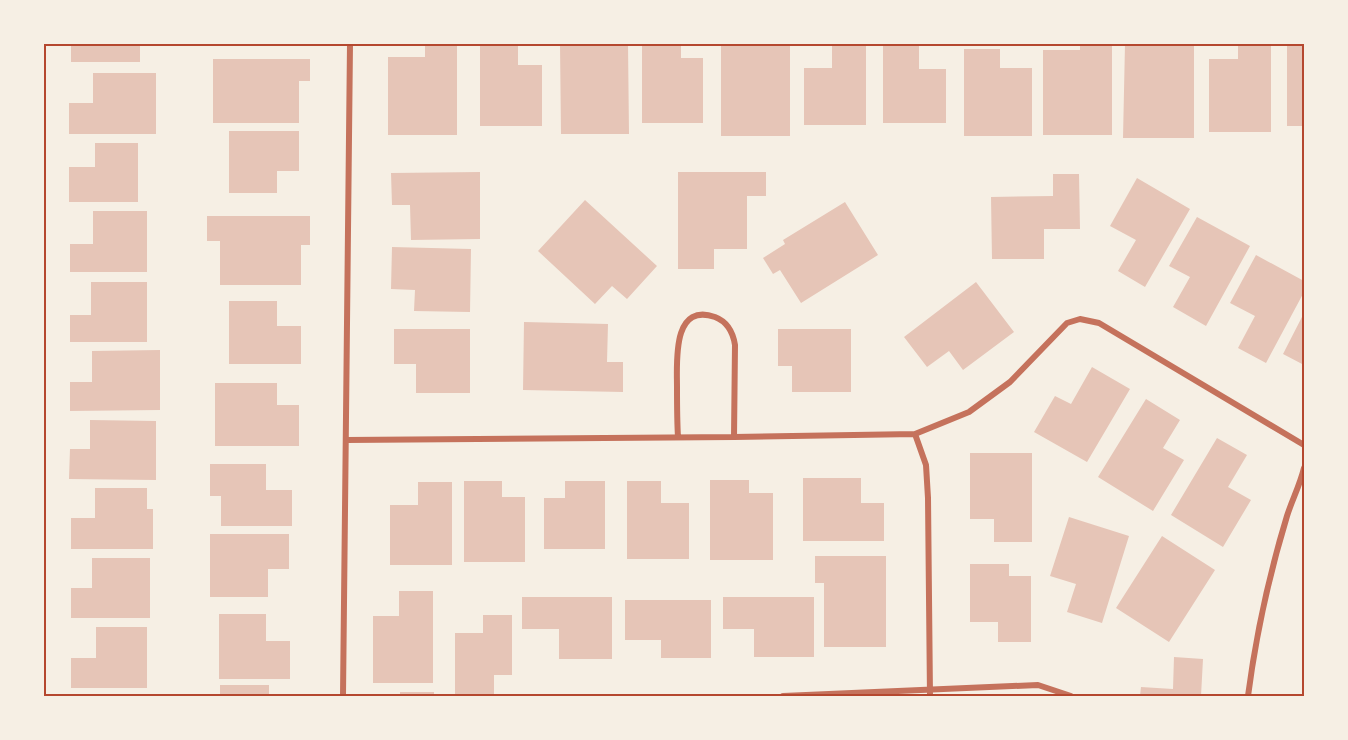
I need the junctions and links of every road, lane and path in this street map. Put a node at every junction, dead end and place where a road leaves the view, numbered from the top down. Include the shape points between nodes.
1 (350, 44) edge
2 (915, 434) junction
3 (678, 438) junction
4 (734, 438) junction
5 (346, 440) junction
6 (1305, 445) edge
7 (1305, 468) edge
8 (930, 694) edge
9 (343, 696) edge
10 (783, 696) edge
11 (1071, 696) edge
12 (1248, 696) edge
13 (1257, 696) edge

1 - 5 street
2 - 4 street
2 - 6 street via 969,412 1010,382 1067,323 1080,319 1099,323
2 - 8 street via 926,465 928,498
3 - 4 street
3 - 4 street via 677,345 684,325 693,318 709,315 728,325 733,334
3 - 5 street
5 - 9 street
7 - 12 street via 1268,581
8 - 10 street
8 - 11 street via 1038,686
12 - 13 street

